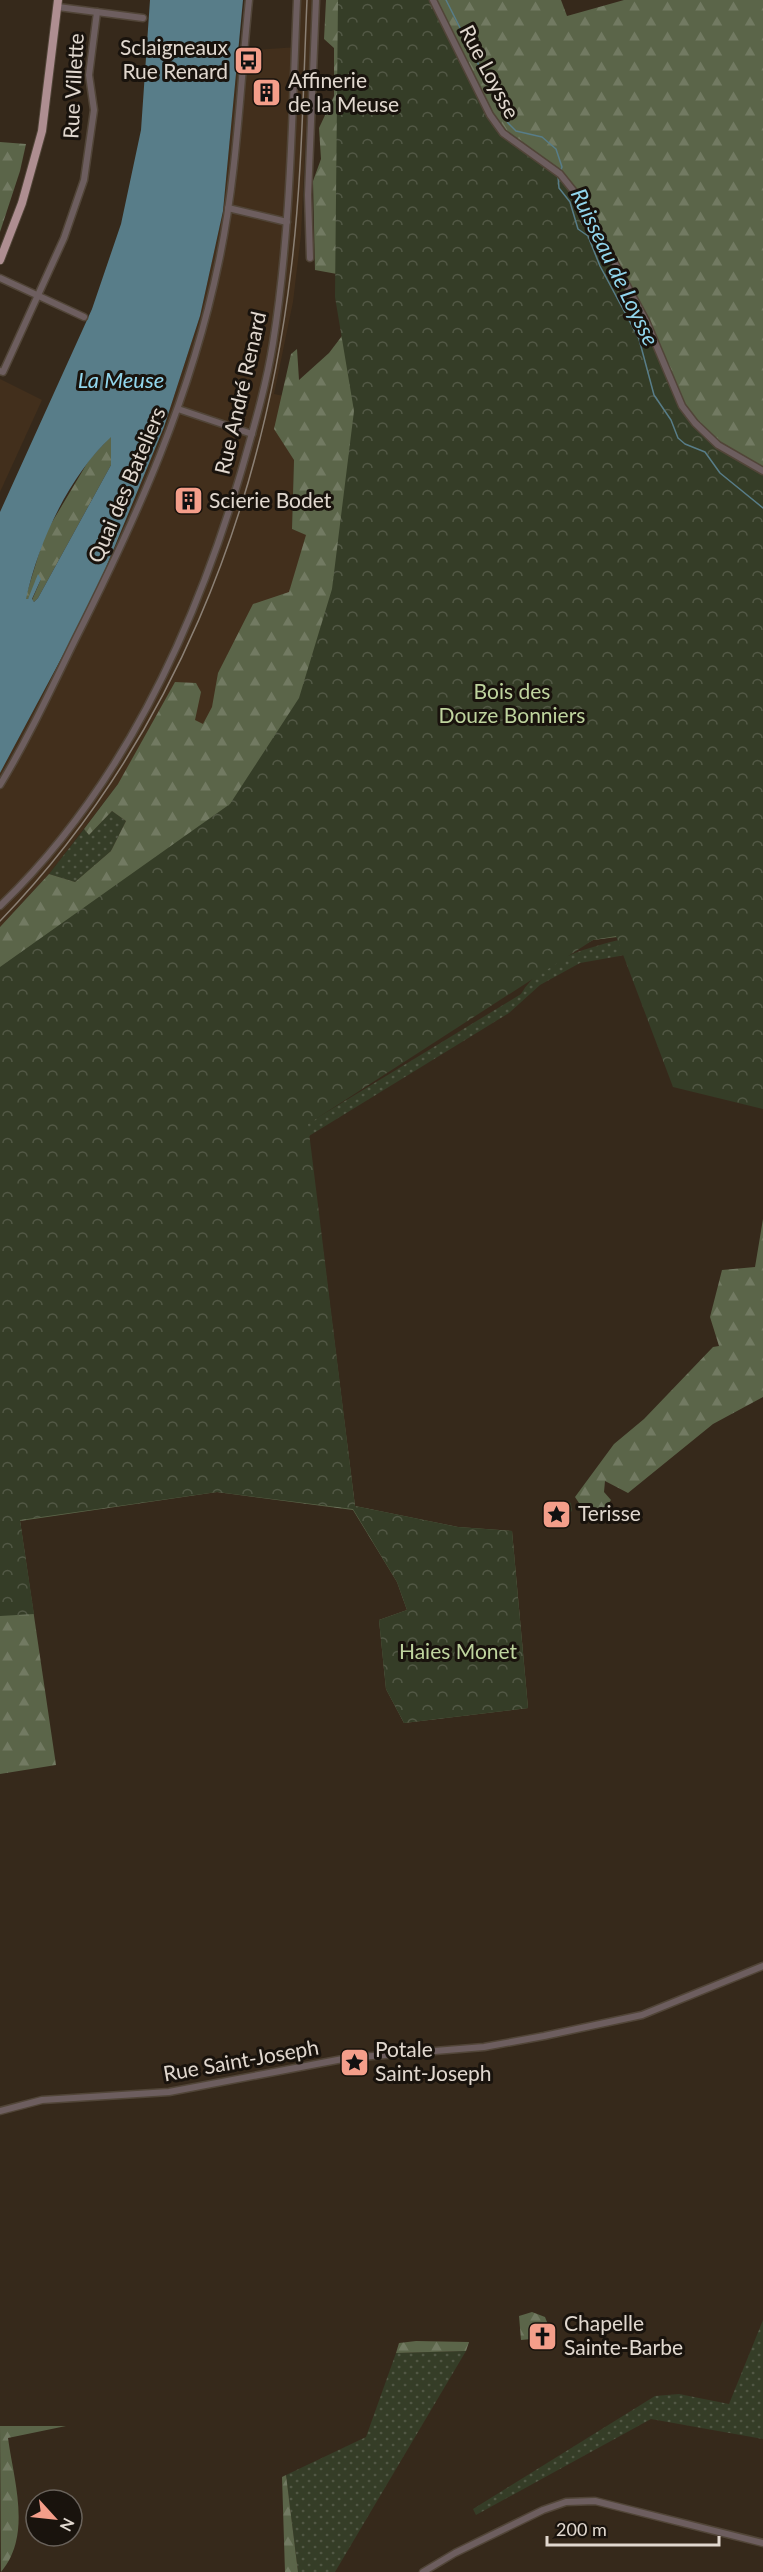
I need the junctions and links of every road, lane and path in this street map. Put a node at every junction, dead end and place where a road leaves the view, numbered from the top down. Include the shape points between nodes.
1 (249, 0) edge
2 (297, 0) edge
3 (316, 0) edge
4 (433, 0) edge
5 (58, 4) edge
6 (97, 12) junction
7 (143, 18) dead end
8 (228, 208) junction
9 (287, 222) junction
10 (310, 258) dead end
11 (0, 260) edge
12 (0, 278) edge
13 (38, 296) junction
14 (84, 317) dead end
15 (0, 371) edge
16 (178, 409) junction
17 (252, 434) junction
18 (763, 471) edge
19 (0, 785) edge
20 (0, 906) edge
21 (763, 1966) edge
22 (0, 2111) edge
23 (763, 2543) edge
24 (423, 2572) edge

1 - 8 street, Quai des Bateliers
2 - 9 street, Rue André Renard
3 - 10 street via 308,195
4 - 18 street, Rue Loysse via 490,116 503,133 559,173 580,199 630,288 682,406 718,445
5 - 6 street, Rue Villette
5 - 11 main road, Rue Villette via 42,131
6 - 7 street, Rue Villette
6 - 13 street, Rue Villette via 89,75 94,110 84,180 74,214
8 - 9 street
8 - 16 street, Quai des Bateliers via 202,334
9 - 17 street, Rue André Renard via 273,345
12 - 13 street
13 - 14 street
13 - 15 street, Rue Villette via 3,372
16 - 17 street
16 - 19 street, Quai des Bateliers via 126,536
17 - 20 street, Rue André Renard via 225,526 200,591 131,738 67,831
21 - 22 street, Rue Saint-Joseph via 642,2015 544,2036 484,2047 348,2058 169,2092 42,2100
23 - 24 street via 595,2500 566,2502 454,2553

